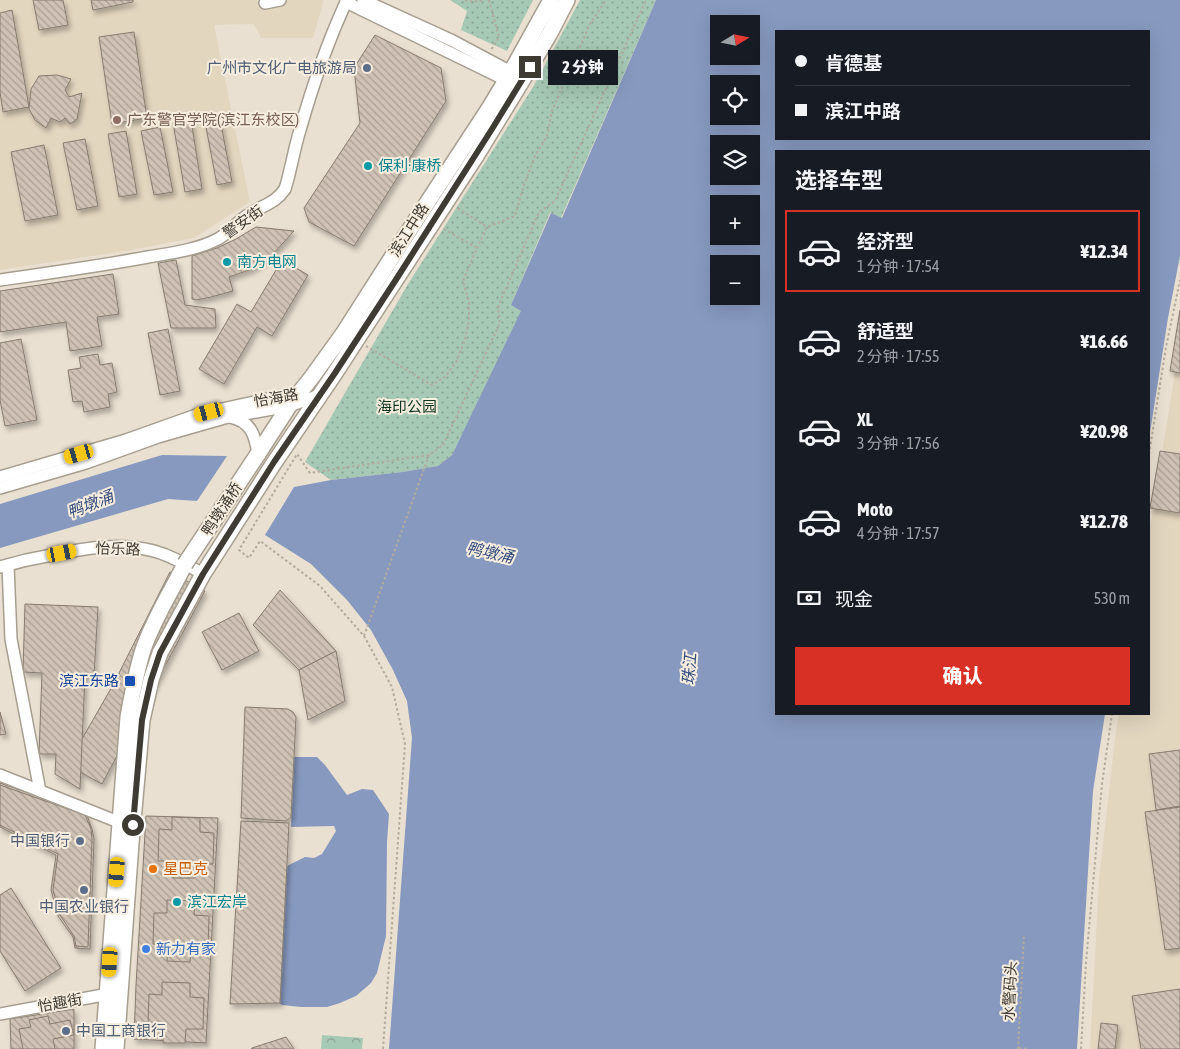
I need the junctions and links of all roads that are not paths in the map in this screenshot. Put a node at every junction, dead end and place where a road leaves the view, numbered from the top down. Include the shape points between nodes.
1 (280, 0) edge
2 (364, 0) edge
3 (551, 0) edge
4 (567, 0) edge
5 (346, 1) edge
6 (265, 3) dead end
7 (513, 78) junction
8 (0, 280) edge
9 (300, 392) junction
10 (320, 395) junction
11 (289, 406) junction
12 (228, 417) junction
13 (258, 454) junction
14 (274, 462) joint
15 (0, 477) edge
16 (0, 488) edge
17 (185, 564) junction
18 (4, 566) edge
19 (203, 574) junction
20 (0, 776) edge
21 (40, 791) junction
22 (121, 823) junction
23 (114, 993) junction
24 (0, 1014) edge
25 (103, 1049) edge
26 (116, 1049) edge

1 - 6 street
2 - 7 street via 486,58
3 - 7 main road, 滨江中路
4 - 7 main road, 滨江中路 via 550,33
5 - 7 street
5 - 8 street, 警安街 via 315,78 286,189 280,197 250,213 218,239 204,244 129,260
7 - 9 main road, 滨江中路 via 343,334
7 - 10 main road, 滨江中路 via 486,140
9 - 10 street, 怡海路
9 - 11 main road, 滨江中路
9 - 15 street, 怡海路 via 199,414 126,440
10 - 11 street, 怡海路
10 - 14 main road, 滨江中路
11 - 12 street, 怡海路
11 - 13 main road, 滨江中路
12 - 13 street via 244,422 251,430
12 - 16 street, 怡海路
13 - 17 main road, 鸭墩涌桥, bridge
14 - 19 main road, 鸭墩涌桥
17 - 18 street, 怡乐路 via 152,551 121,547 87,548
17 - 19 street, 怡乐路
17 - 22 main road via 151,631 135,678 128,718
18 - 21 street via 11,639
19 - 23 main road via 160,653 142,720
20 - 21 street
21 - 22 street
22 - 23 main road
23 - 24 street, 怡趣街
23 - 25 main road
23 - 26 main road

